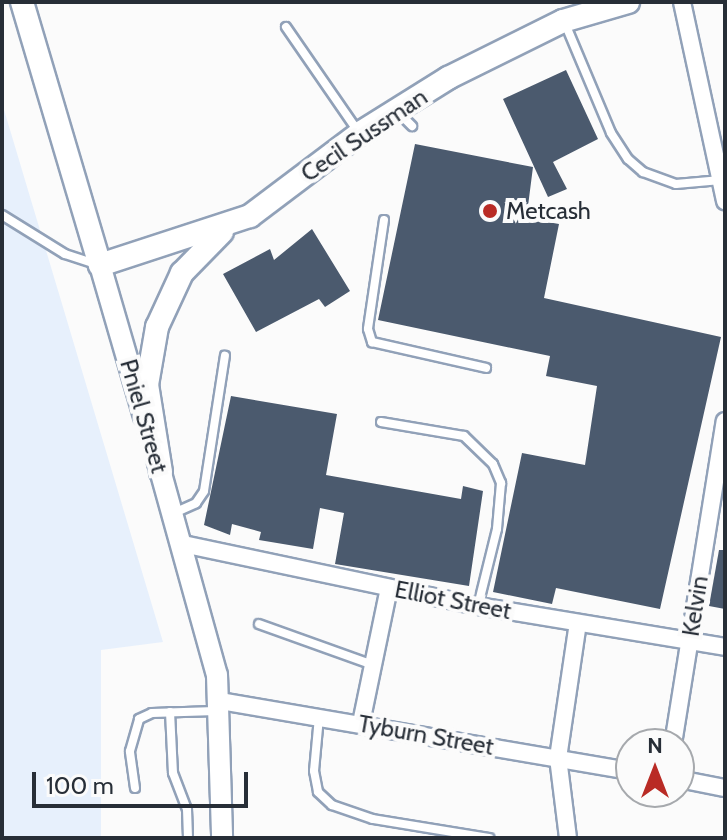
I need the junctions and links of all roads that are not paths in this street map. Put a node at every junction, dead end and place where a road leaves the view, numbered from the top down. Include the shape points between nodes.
1 (22, 2) edge
2 (628, 2) edge
3 (682, 2) edge
4 (563, 21) junction
5 (286, 27) dead end
6 (360, 133) junction
7 (721, 180) junction
8 (725, 201) edge
9 (2, 215) edge
10 (250, 216) junction
11 (384, 220) dead end
12 (100, 265) junction
13 (225, 356) dead end
14 (486, 368) dead end
15 (725, 421) edge
16 (381, 422) dead end
17 (161, 472) junction
18 (174, 514) junction
19 (183, 544) junction
20 (389, 588) junction
21 (478, 606) junction
22 (578, 623) junction
23 (259, 624) dead end
24 (689, 641) junction
25 (725, 647) edge
26 (373, 665) junction
27 (220, 706) junction
28 (170, 712) junction
29 (319, 716) junction
30 (361, 723) junction
31 (675, 728) edge
32 (558, 758) junction
33 (615, 768) edge
34 (695, 782) edge
35 (135, 788) dead end
36 (725, 788) edge
37 (566, 836) edge
38 (188, 838) edge
39 (222, 838) edge
40 (489, 838) edge

1 - 12 main road, Pniel Street
2 - 4 main road, Cecil Sussman
3 - 7 street
4 - 6 main road, Cecil Sussman via 461,71 404,119
4 - 7 lane via 611,133 628,159 643,172 676,184
5 - 6 lane
6 - 10 main road, Cecil Sussman
7 - 8 street
9 - 12 lane via 65,254
10 - 12 main road, Cecil Sussman
10 - 17 main road via 200,250 175,286 157,327 147,385
11 - 14 lane via 368,329 372,342
12 - 17 street, Pniel Street
13 - 18 lane via 204,491 196,503
15 - 24 street, Kelvin
16 - 21 lane via 464,436 493,464 501,483 497,529
17 - 18 street, Pniel Street
18 - 19 street, Pniel Street
19 - 20 street, Elliot Street
19 - 27 street, Pniel Street
20 - 21 street, Elliot Street
20 - 26 street
21 - 22 street, Elliot Street
22 - 24 street, Elliot Street
22 - 32 street
23 - 26 lane
24 - 25 street, Elliot Street
24 - 31 street, Kelvin
26 - 30 street
27 - 28 lane
27 - 29 street, Tyburn Street
27 - 39 street, Pniel Street
28 - 35 lane via 139,719 132,731
28 - 38 lane via 173,773 187,809
29 - 30 street, Tyburn Street
29 - 40 lane via 314,771 318,792 332,805 373,819
30 - 32 street, Tyburn Street
32 - 33 street, Tyburn Street
32 - 37 street
34 - 36 street

